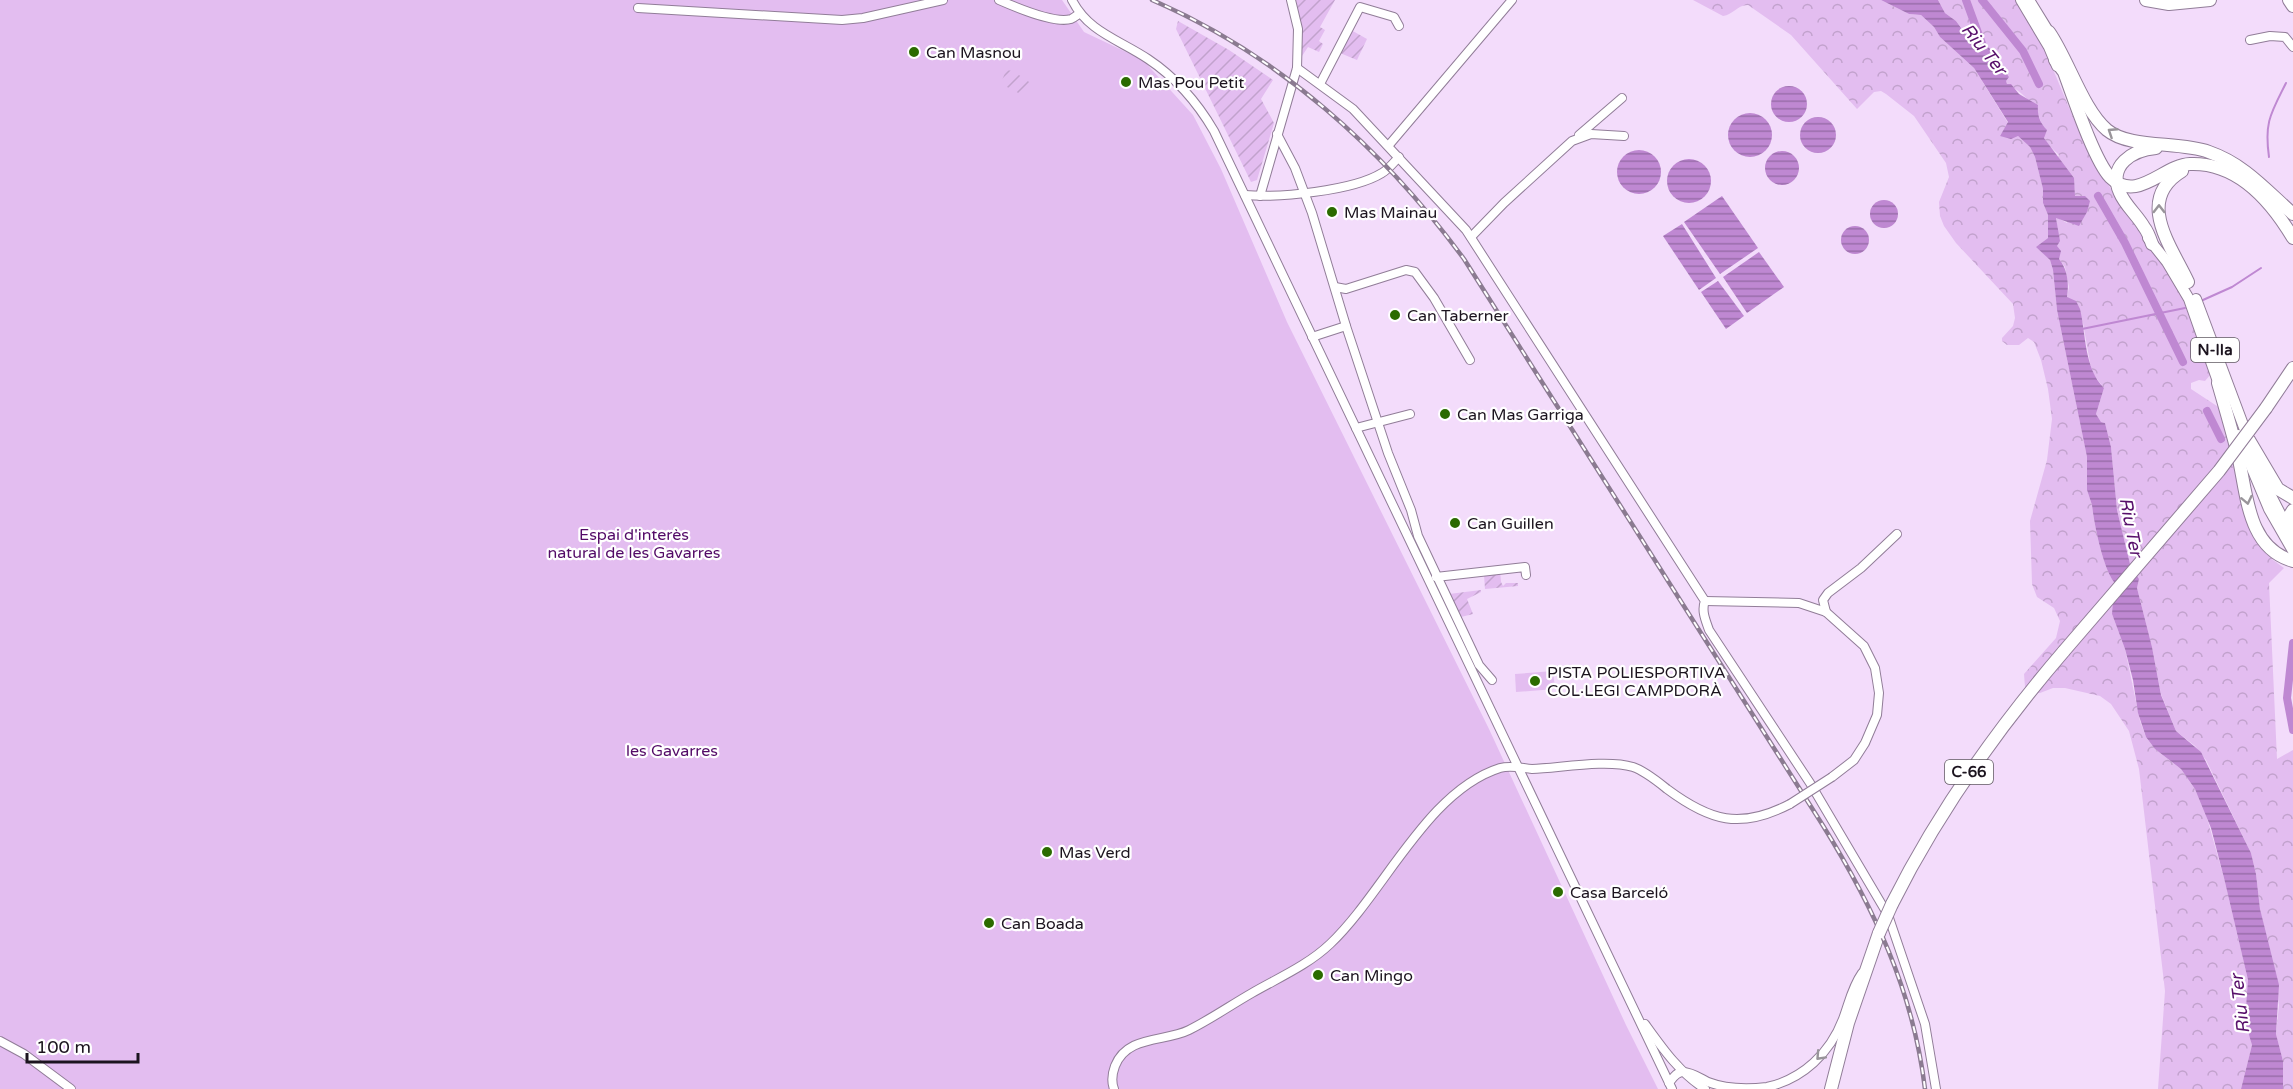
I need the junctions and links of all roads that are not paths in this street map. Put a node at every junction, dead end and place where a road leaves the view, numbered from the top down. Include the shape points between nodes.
1 (943, 0) edge
2 (999, 0) edge
3 (1072, 0) edge
4 (1291, 0) edge
5 (1512, 0) edge
6 (2021, 0) edge
7 (2029, 0) edge
8 (2146, 0) edge
9 (2210, 0) edge
10 (2289, 0) edge
11 (2293, 6) edge
12 (638, 8) dead end
13 (1080, 14) junction
14 (1399, 26) dead end
15 (2049, 32) junction
16 (2250, 40) dead end
17 (2293, 47) edge
18 (2055, 60) junction
19 (1297, 68) junction
20 (1320, 84) junction
21 (1622, 98) dead end
22 (1277, 134) junction
23 (1624, 136) dead end
24 (1572, 141) junction
25 (1389, 145) junction
26 (2178, 145) junction
27 (1399, 157) junction
28 (2209, 166) junction
29 (2117, 182) junction
30 (1304, 192) junction
31 (1245, 195) junction
32 (1260, 196) junction
33 (2293, 214) edge
34 (1471, 237) junction
35 (2293, 238) edge
36 (2152, 244) junction
37 (2188, 282) junction
38 (1335, 287) junction
39 (1346, 326) junction
40 (1312, 337) junction
41 (1470, 360) dead end
42 (2291, 370) edge
43 (2218, 383) junction
44 (1410, 414) dead end
45 (1378, 422) junction
46 (1356, 428) junction
47 (2249, 440) junction
48 (2293, 498) edge
49 (2293, 510) edge
50 (2291, 533) edge
51 (1897, 534) dead end
52 (2293, 545) edge
53 (2293, 552) edge
54 (2293, 561) edge
55 (1526, 575) dead end
56 (1436, 577) junction
57 (1705, 601) junction
58 (1826, 612) junction
59 (1492, 680) dead end
60 (1519, 766) junction
61 (1866, 967) junction
62 (1635, 1009) junction
63 (0, 1041) edge
64 (1683, 1072) junction
65 (1693, 1085) edge
66 (1670, 1086) edge
67 (71, 1089) edge
68 (1114, 1089) edge
69 (1706, 1089) edge
70 (1831, 1089) edge
71 (1936, 1089) edge

1 - 12 street via 842,20
2 - 13 street via 1058,19
3 - 13 street
4 - 19 street via 1298,29
5 - 25 street
6 - 18 main road, N-IIa
7 - 15 main road, N-IIa
8 - 9 highway via 2169,4
10 - 11 highway
13 - 31 street via 1096,30 1155,64 1188,94 1214,131
14 - 20 street via 1394,17 1360,7
26 -> 15 highway via 2127,140 2107,130 2088,104
15 - 29 main road, N-IIa via 2086,121
16 - 17 street via 2285,37
18 - 29 highway via 2064,72 2101,162
18 - 36 main road, N-IIa via 2100,166
19 - 20 street
19 - 22 street
20 - 25 street via 1353,109
21 - 24 street
22 - 30 street
22 - 32 street
23 - 24 street via 1591,134
24 - 34 street
25 - 27 street
26 - 29 highway via 2130,155 2122,163
26 - 33 highway via 2209,152 2240,168
27 - 30 street via 1373,177
27 - 34 street
28 - 29 highway via 2188,164 2135,187
28 - 35 highway via 2229,172 2253,188 2276,211
37 -> 28 highway via 2162,230 2158,204 2163,189 2175,175 2195,166
29 - 36 highway via 2120,194
29 - 37 main road, N-IIa
30 - 32 street
30 - 38 street
31 - 32 street
31 - 40 street
34 - 57 street
36 - 43 main road, N-IIa via 2189,299
37 - 47 main road, N-IIa
38 - 39 street
38 - 41 street via 1346,289 1406,270 1416,272
39 - 40 street
39 - 45 street
40 - 46 street
42 - 61 highway, C-66, bridge via 2212,479 2064,651 1966,777 1892,904
43 - 53 main road, N-IIa via 2252,472
43 -> 54 highway via 2253,522 2266,545
44 - 45 street
45 - 46 street
45 - 56 street
46 - 60 street
47 - 48 highway via 2278,489
47 - 50 main road, N-IIa via 2268,490
49 - 50 highway via 2288,518
50 - 52 highway
51 - 58 street via 1828,593 1823,600
55 - 56 street via 1526,567
56 - 59 street via 1479,665
57 - 58 street via 1799,603
57 - 71 street via 1709,630 1810,783 1888,915 1924,1024
58 - 60 street, bridge via 1864,646 1875,668 1877,715 1854,760 1790,804 1774,812 1730,819 1695,808 1634,767
60 - 62 street
60 - 68 street via 1476,778 1452,798 1408,846 1345,928 1317,955 1189,1030 1153,1038 1128,1049 1114,1068
61 -> 64 street via 1855,982 1843,1020 1829,1046 1793,1077 1767,1087 1743,1089 1716,1085
61 - 70 highway, C-66
62 - 64 street
62 - 66 street
63 - 67 street
64 - 65 street
64 - 66 street via 1674,1076
65 - 69 street

